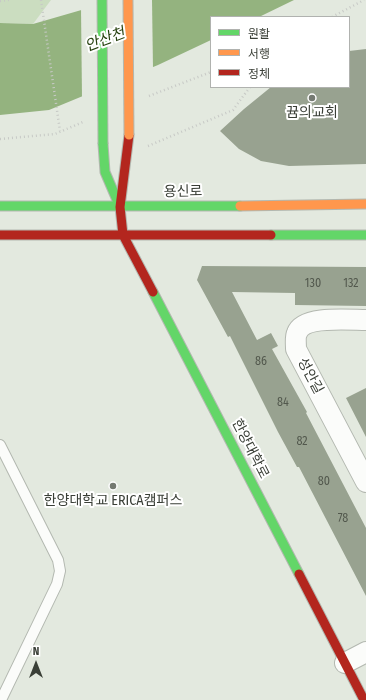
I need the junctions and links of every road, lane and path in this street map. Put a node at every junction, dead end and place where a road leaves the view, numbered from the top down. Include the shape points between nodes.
1 (9, 0) edge
2 (41, 0) edge
3 (102, 0) edge
4 (128, 0) edge
5 (364, 0) edge
6 (0, 1) edge
7 (334, 16) edge
8 (249, 88) edge
9 (60, 132) dead end
10 (128, 154) junction
11 (366, 204) edge
12 (0, 206) edge
13 (120, 207) junction
14 (0, 235) edge
15 (123, 235) junction
16 (366, 235) edge
17 (366, 320) edge
18 (0, 445) edge
19 (366, 482) edge
20 (366, 652) edge
21 (345, 663) junction
22 (1, 700) edge
23 (364, 700) edge

1 - 6 path
2 - 9 path
3 - 13 street, 한양대학로, bridge via 104,172
4 - 10 street, 한양대학로, bridge
5 - 7 path
8 - 10 path via 233,110
10 - 13 street, 한양대학로
11 - 13 street, 용신로
12 - 13 street, 용신로
13 - 15 street, 한양대학로
14 - 15 street
15 - 16 street
15 - 21 street, 한양대학로
17 - 19 street, 성안길 via 317,320 303,324 297,332 296,349
18 - 22 lane via 58,560 60,571 57,584
20 - 21 street
21 - 23 street, 한양대학로

